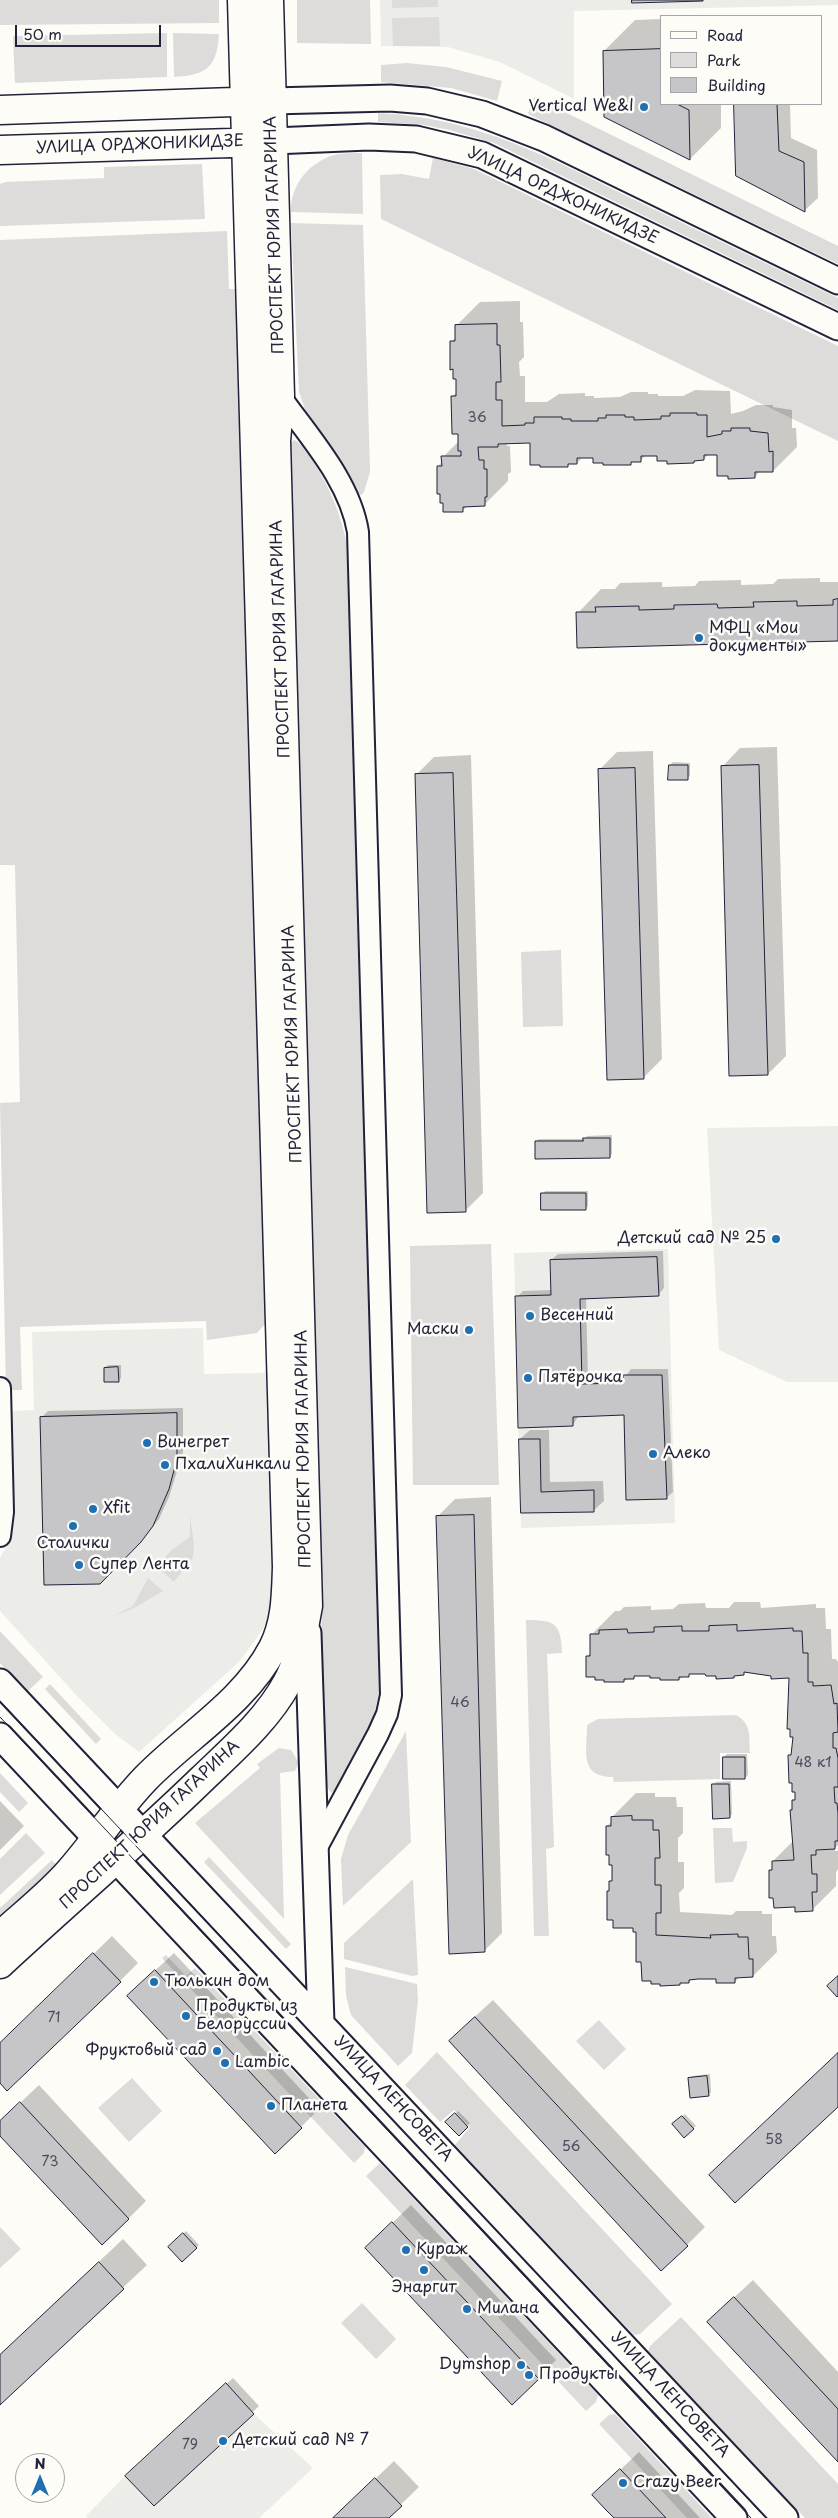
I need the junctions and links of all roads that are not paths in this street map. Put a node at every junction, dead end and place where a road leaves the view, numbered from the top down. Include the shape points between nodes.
1 (242, 0) edge
2 (269, 0) edge
3 (272, 100) junction
4 (245, 102) junction
5 (0, 110) edge
6 (273, 141) junction
7 (246, 142) junction
8 (0, 150) edge
9 (838, 281) edge
10 (838, 327) edge
11 (280, 396) junction
12 (0, 1388) edge
13 (0, 1536) edge
14 (308, 1606) junction
15 (0, 1682) edge
16 (0, 1736) edge
17 (120, 1807) junction
18 (145, 1834) junction
19 (96, 1837) junction
20 (315, 1851) junction
21 (117, 1860) junction
22 (0, 1936) edge
23 (0, 1964) edge
24 (321, 2023) junction
25 (293, 2048) junction
26 (734, 2518) edge
27 (785, 2518) edge

1 - 4 main road, ПРОСПЕКТ ЮРИЯ ГАГАРИНА
2 - 3 main road, ПРОСПЕКТ ЮРИЯ ГАГАРИНА
3 - 4 main road
3 - 6 main road, ПРОСПЕКТ ЮРИЯ ГАГАРИНА
3 - 9 street via 390,98 427,101 482,114 544,138
4 - 5 main road
4 - 7 main road, ПРОСПЕКТ ЮРИЯ ГАГАРИНА
6 - 7 main road, УЛИЦА ОРДЖОНИКИДЗЕ
6 - 10 street, УЛИЦА ОРДЖОНИКИДЗЕ via 369,136 416,139 482,155
6 - 11 main road, ПРОСПЕКТ ЮРИЯ ГАГАРИНА
7 - 8 main road, УЛИЦА ОРДЖОНИКИДЗЕ
7 - 17 main road, ПРОСПЕКТ ЮРИЯ ГАГАРИНА via 286,1607 276,1642 255,1675
11 - 14 main road, ПРОСПЕКТ ЮРИЯ ГАГАРИНА via 276,441
11 - 20 street via 338,481 352,508 358,532 391,1695 378,1734
12 - 13 street via 3,1512
14 - 18 main road, ПРОСПЕКТ ЮРИЯ ГАГАРИНА via 295,1664 278,1698 242,1739
14 - 20 street
15 - 17 street, УЛИЦА ЛЕНСОВЕТА
16 - 19 street
17 - 18 street, УЛИЦА ЛЕНСОВЕТА
17 - 19 main road, ПРОСПЕКТ ЮРИЯ ГАГАРИНА
18 - 21 main road, ПРОСПЕКТ ЮРИЯ ГАГАРИНА
18 - 24 street, УЛИЦА ЛЕНСОВЕТА
19 - 21 street
19 - 22 main road, ПРОСПЕКТ ЮРИЯ ГАГАРИНА via 69,1873
20 - 24 street
21 - 23 main road, ПРОСПЕКТ ЮРИЯ ГАГАРИНА
21 - 25 street
24 - 25 street
24 - 27 street, УЛИЦА ЛЕНСОВЕТА
25 - 26 street

